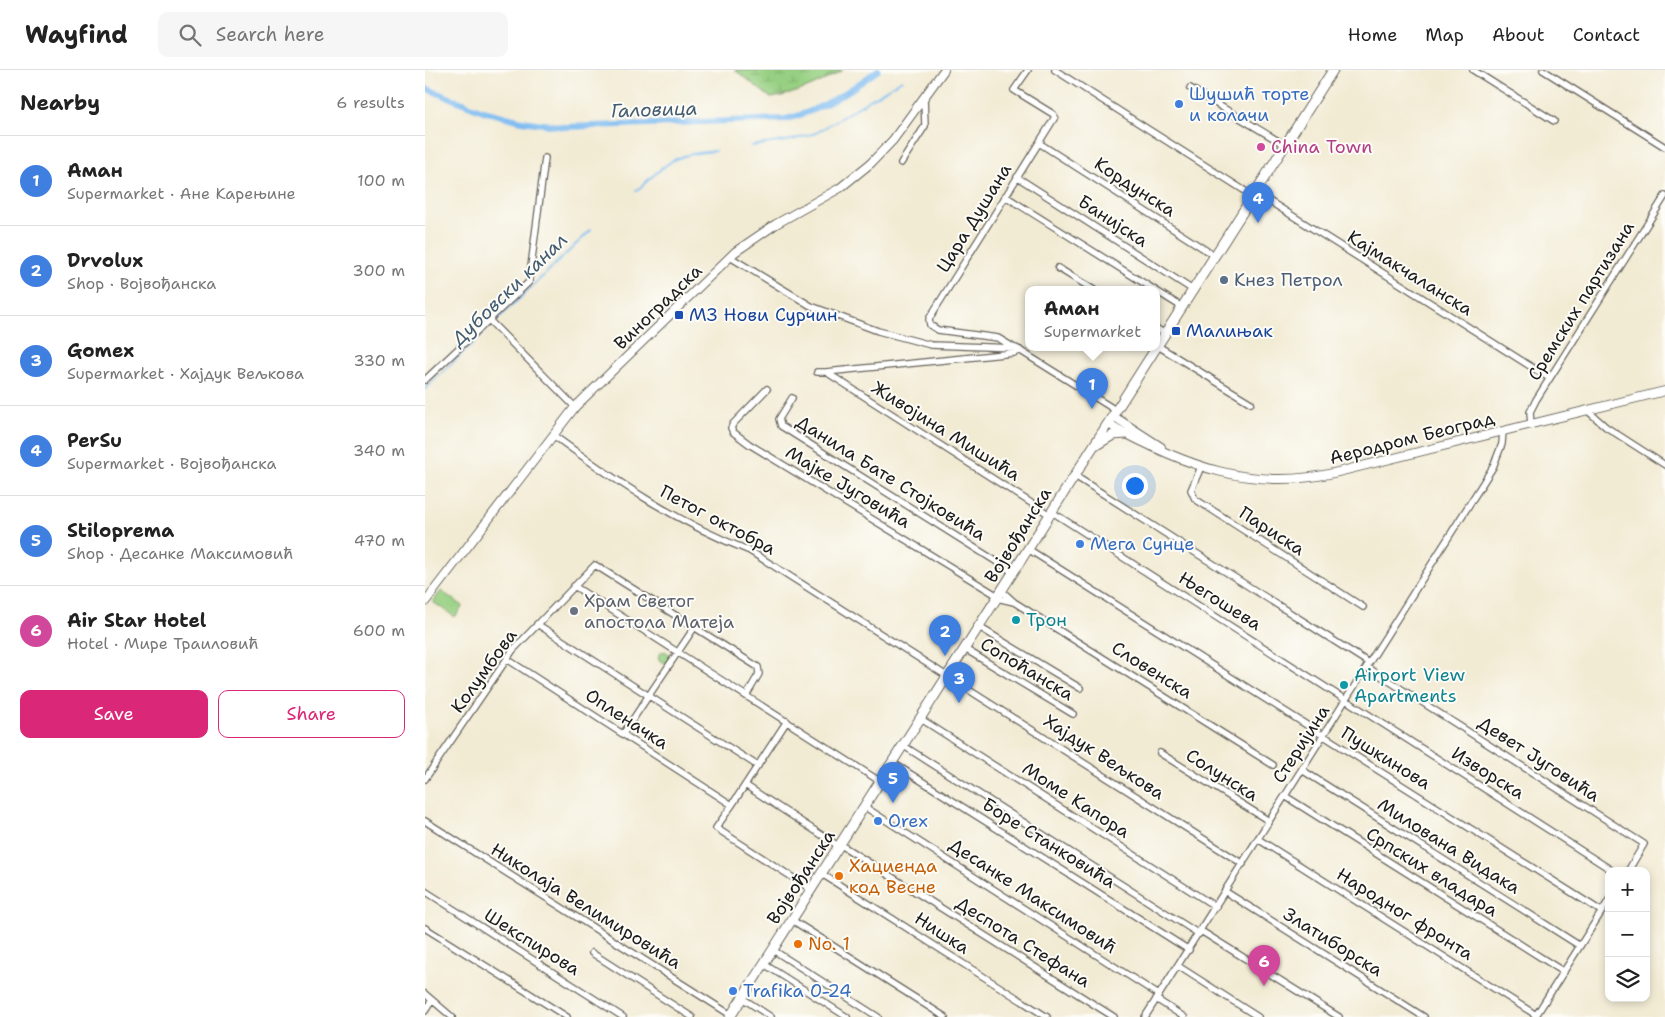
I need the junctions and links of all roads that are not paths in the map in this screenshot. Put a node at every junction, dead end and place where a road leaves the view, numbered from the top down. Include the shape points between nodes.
1 (944, 70) edge
2 (1028, 70) edge
3 (1055, 70) edge
4 (1333, 70) edge
5 (1473, 70) edge
6 (1543, 70) edge
7 (1190, 88) dead end
8 (923, 97) junction
9 (1554, 121) dead end
10 (1039, 143) junction
11 (1285, 145) junction
12 (1665, 147) edge
13 (545, 158) dead end
14 (901, 163) dead end
15 (1017, 177) junction
16 (1254, 194) junction
17 (1005, 196) junction
18 (1665, 196) edge
19 (1215, 256) junction
20 (730, 257) junction
21 (1057, 268) dead end
22 (1087, 286) edge
23 (1149, 286) edge
24 (1193, 290) junction
25 (1160, 293) edge
26 (1182, 307) junction
27 (490, 321) junction
28 (1160, 331) edge
29 (1165, 334) junction
30 (1160, 343) edge
31 (1013, 347) junction
32 (1160, 347) edge
33 (1020, 350) junction
34 (1155, 351) edge
35 (817, 372) dead end
36 (826, 372) junction
37 (1549, 378) junction
38 (425, 380) edge
39 (767, 389) dead end
40 (1665, 391) edge
41 (792, 398) dead end
42 (1251, 403) dead end
43 (575, 407) junction
44 (1588, 411) junction
45 (1115, 413) junction
46 (1108, 424) junction
47 (1531, 425) junction
48 (1503, 432) junction
49 (1126, 434) junction
50 (553, 435) junction
51 (1093, 447) junction
52 (1167, 452) junction
53 (1665, 464) edge
54 (1201, 467) junction
55 (1075, 476) junction
56 (1051, 514) junction
57 (1028, 549) junction
58 (1013, 572) junction
59 (574, 586) junction
60 (999, 595) junction
61 (425, 602) edge
62 (1363, 607) dead end
63 (537, 624) junction
64 (979, 627) junction
65 (694, 628) junction
66 (965, 649) junction
67 (677, 654) junction
68 (507, 659) junction
69 (1368, 665) junction
70 (948, 676) junction
71 (1080, 688) dead end
72 (745, 696) junction
73 (649, 697) junction
74 (1346, 701) junction
75 (1073, 714) dead end
76 (921, 719) junction
77 (787, 722) junction
78 (623, 734) junction
79 (1324, 736) junction
80 (904, 746) junction
81 (1160, 754) dead end
82 (893, 763) junction
83 (1273, 765) dead end
84 (758, 766) junction
85 (1302, 770) junction
86 (425, 779) edge
87 (881, 782) junction
88 (745, 786) junction
89 (1285, 796) junction
90 (732, 805) junction
91 (865, 807) junction
92 (425, 821) edge
93 (1269, 821) junction
94 (1258, 839) junction
95 (840, 846) junction
96 (1243, 864) junction
97 (1607, 867) edge
98 (1630, 867) edge
99 (822, 874) junction
100 (812, 890) junction
101 (425, 891) edge
102 (1226, 892) junction
103 (1605, 906) edge
104 (1216, 907) junction
105 (1601, 911) junction
106 (792, 920) junction
107 (425, 928) edge
108 (1200, 932) junction
109 (1580, 946) junction
110 (773, 950) junction
111 (1189, 950) junction
112 (592, 953) dead end
113 (764, 964) junction
114 (1178, 966) junction
115 (1563, 972) junction
116 (425, 994) edge
117 (1158, 997) junction
118 (742, 998) junction
119 (432, 1000) junction
120 (425, 1011) edge
121 (451, 1016) edge
122 (731, 1016) edge
123 (1535, 1016) edge
124 (567, 1017) edge
125 (623, 1017) edge
126 (692, 1017) edge
127 (771, 1017) edge
128 (847, 1017) edge
129 (878, 1017) edge
130 (945, 1017) edge
131 (1047, 1017) edge
132 (1114, 1017) edge
133 (1145, 1017) edge
134 (1184, 1017) edge
135 (1258, 1017) edge
136 (1339, 1017) edge
137 (1424, 1017) edge

1 - 8 street, Виноградска
2 - 10 street, Цара Душана via 1014,90 1055,116
3 - 16 street, Кајмакчаланска
4 - 11 main road, Војвођанска
5 - 9 street
6 - 12 street
7 - 11 street
8 - 14 street via 925,126
8 - 20 street, Виноградска via 890,144 859,174 768,229
10 - 15 street, Цара Душана
10 - 19 street, Кордунска
11 - 16 main road, Војвођанска
13 - 27 street via 529,282
15 - 17 street, Цара Душана
15 - 24 street, Банијска
16 - 19 main road, Војвођанска
16 - 37 street, Кајмакчаланска
17 - 23 street
17 - 31 street, Цара Душана via 930,315 929,322 938,330 998,338
18 - 37 street, Сремских партизана
19 - 24 main road, Војвођанска
20 - 31 street via 811,306 878,331 931,345
20 - 43 street, Виноградска
21 - 22 street
24 - 26 main road, Војвођанска
25 - 26 street
26 - 29 main road, Војвођанска
27 - 38 street
27 - 43 street
28 - 29 street
29 - 30 main road, Војвођанска
31 - 33 street
32 - 42 street
33 - 36 street, Живојина Мишића via 1014,354
33 - 45 street
34 - 45 main road, Војвођанска
35 - 36 street, Живојина Мишића
36 - 56 street, Живојина Мишића
37 - 47 street, Сремских партизана via 1532,406
39 - 60 street, Мајке Југовића via 733,424 733,432
40 - 44 street, Аеродром Београд
41 - 58 street, Данила Бате Стојковића via 778,421 781,426
43 - 50 street, Виноградска
44 - 47 street, Аеродром Београд
44 - 53 street via 1606,427
45 - 46 main road, Војвођанска
45 - 52 street, Аеродром Београд
46 - 49 street, Аеродром Београд
46 - 51 main road, Војвођанска
47 - 48 street, Аеродром Београд
48 - 54 street, Аеродром Београд via 1312,478 1248,479
48 - 69 street, Стеријина via 1493,467
49 - 51 main road via 1113,435
49 - 52 street, Аеродром Београд
50 - 61 street, Виноградска
50 - 70 street, Петог октобра via 667,513 750,551
51 - 55 main road, Војвођанска
52 - 54 street, Аеродром Београд
54 - 62 street, Париска via 1191,490 1195,498
55 - 56 main road, Војвођанска
55 - 69 street, Девет Југовића
56 - 57 main road, Војвођанска
56 - 74 street, Његошева
57 - 58 main road, Војвођанска
57 - 79 street, Пушкинова
58 - 60 main road, Војвођанска
59 - 63 street, Колумбова
59 - 65 street, Колумбова via 595,565
59 - 67 street
60 - 64 main road, Војвођанска
60 - 83 street, Словенска
63 - 68 street, Колумбова
63 - 73 street
64 - 66 main road, Војвођанска
64 - 71 street
65 - 67 street
65 - 72 street via 759,669
66 - 70 main road, Војвођанска
66 - 75 street, Сопоћанска
67 - 72 street
67 - 73 street
68 - 78 street, Опленачка
68 - 86 street, Колумбова
69 - 74 street, Стеријина
69 - 98 street, Девет Југовића via 1644,844
70 - 76 main road, Војвођанска
70 - 96 street, Хајдук Вељкова
72 - 77 street
73 - 78 street
73 - 84 street
74 - 79 street, Стеријина
74 - 97 street, Изворска
76 - 80 main road, Војвођанска
76 - 104 street, Моме Капора
77 - 84 street
77 - 87 street
78 - 90 street, Опленачка
79 - 85 street, Стеријина
79 - 105 street, Пушкинова
80 - 82 main road, Војвођанска
80 - 108 street
81 - 93 street, Солунска
82 - 87 main road, Војвођанска
82 - 111 street, Боре Станковића
84 - 88 street
85 - 89 street, Стеријина
85 - 109 street, Милована Видака
87 - 91 main road, Војвођанска
88 - 90 street
88 - 95 street, Деспота Стефана
89 - 93 street, Стеријина
89 - 115 street, Српских владара
90 - 100 street via 716,828
91 - 95 main road, Војвођанска
91 - 117 street, Десанке Максимовић
92 - 122 street, Николаја Велимировића
93 - 94 street, Стеријина
94 - 96 street, Стеријина
94 - 123 street, Народног фронта
95 - 99 main road, Војвођанска
95 - 132 street, Деспота Стефана
96 - 102 street, Стеријина
99 - 100 main road, Војвођанска
99 - 131 street, Нишка
100 - 106 main road, Војвођанска
101 - 125 street, Шекспирова
102 - 104 street, Стеријина
102 - 137 street, Златиборска
103 - 105 street
104 - 108 street, Стеријина
105 - 109 street
106 - 110 main road, Војвођанска
106 - 130 street
107 - 124 street
108 - 111 street, Стеријина
108 - 136 street
109 - 115 street
110 - 113 main road, Војвођанска
110 - 129 street
111 - 114 street, Стеријина
112 - 126 street
113 - 118 main road, Војвођанска
113 - 128 street
114 - 117 street, Стеријина
114 - 135 street
115 - 123 street
116 - 119 street
117 - 133 street, Стеријина
117 - 134 street, Десанке Максимовић
118 - 122 main road, Војвођанска
118 - 127 street
119 - 120 street
119 - 121 street

